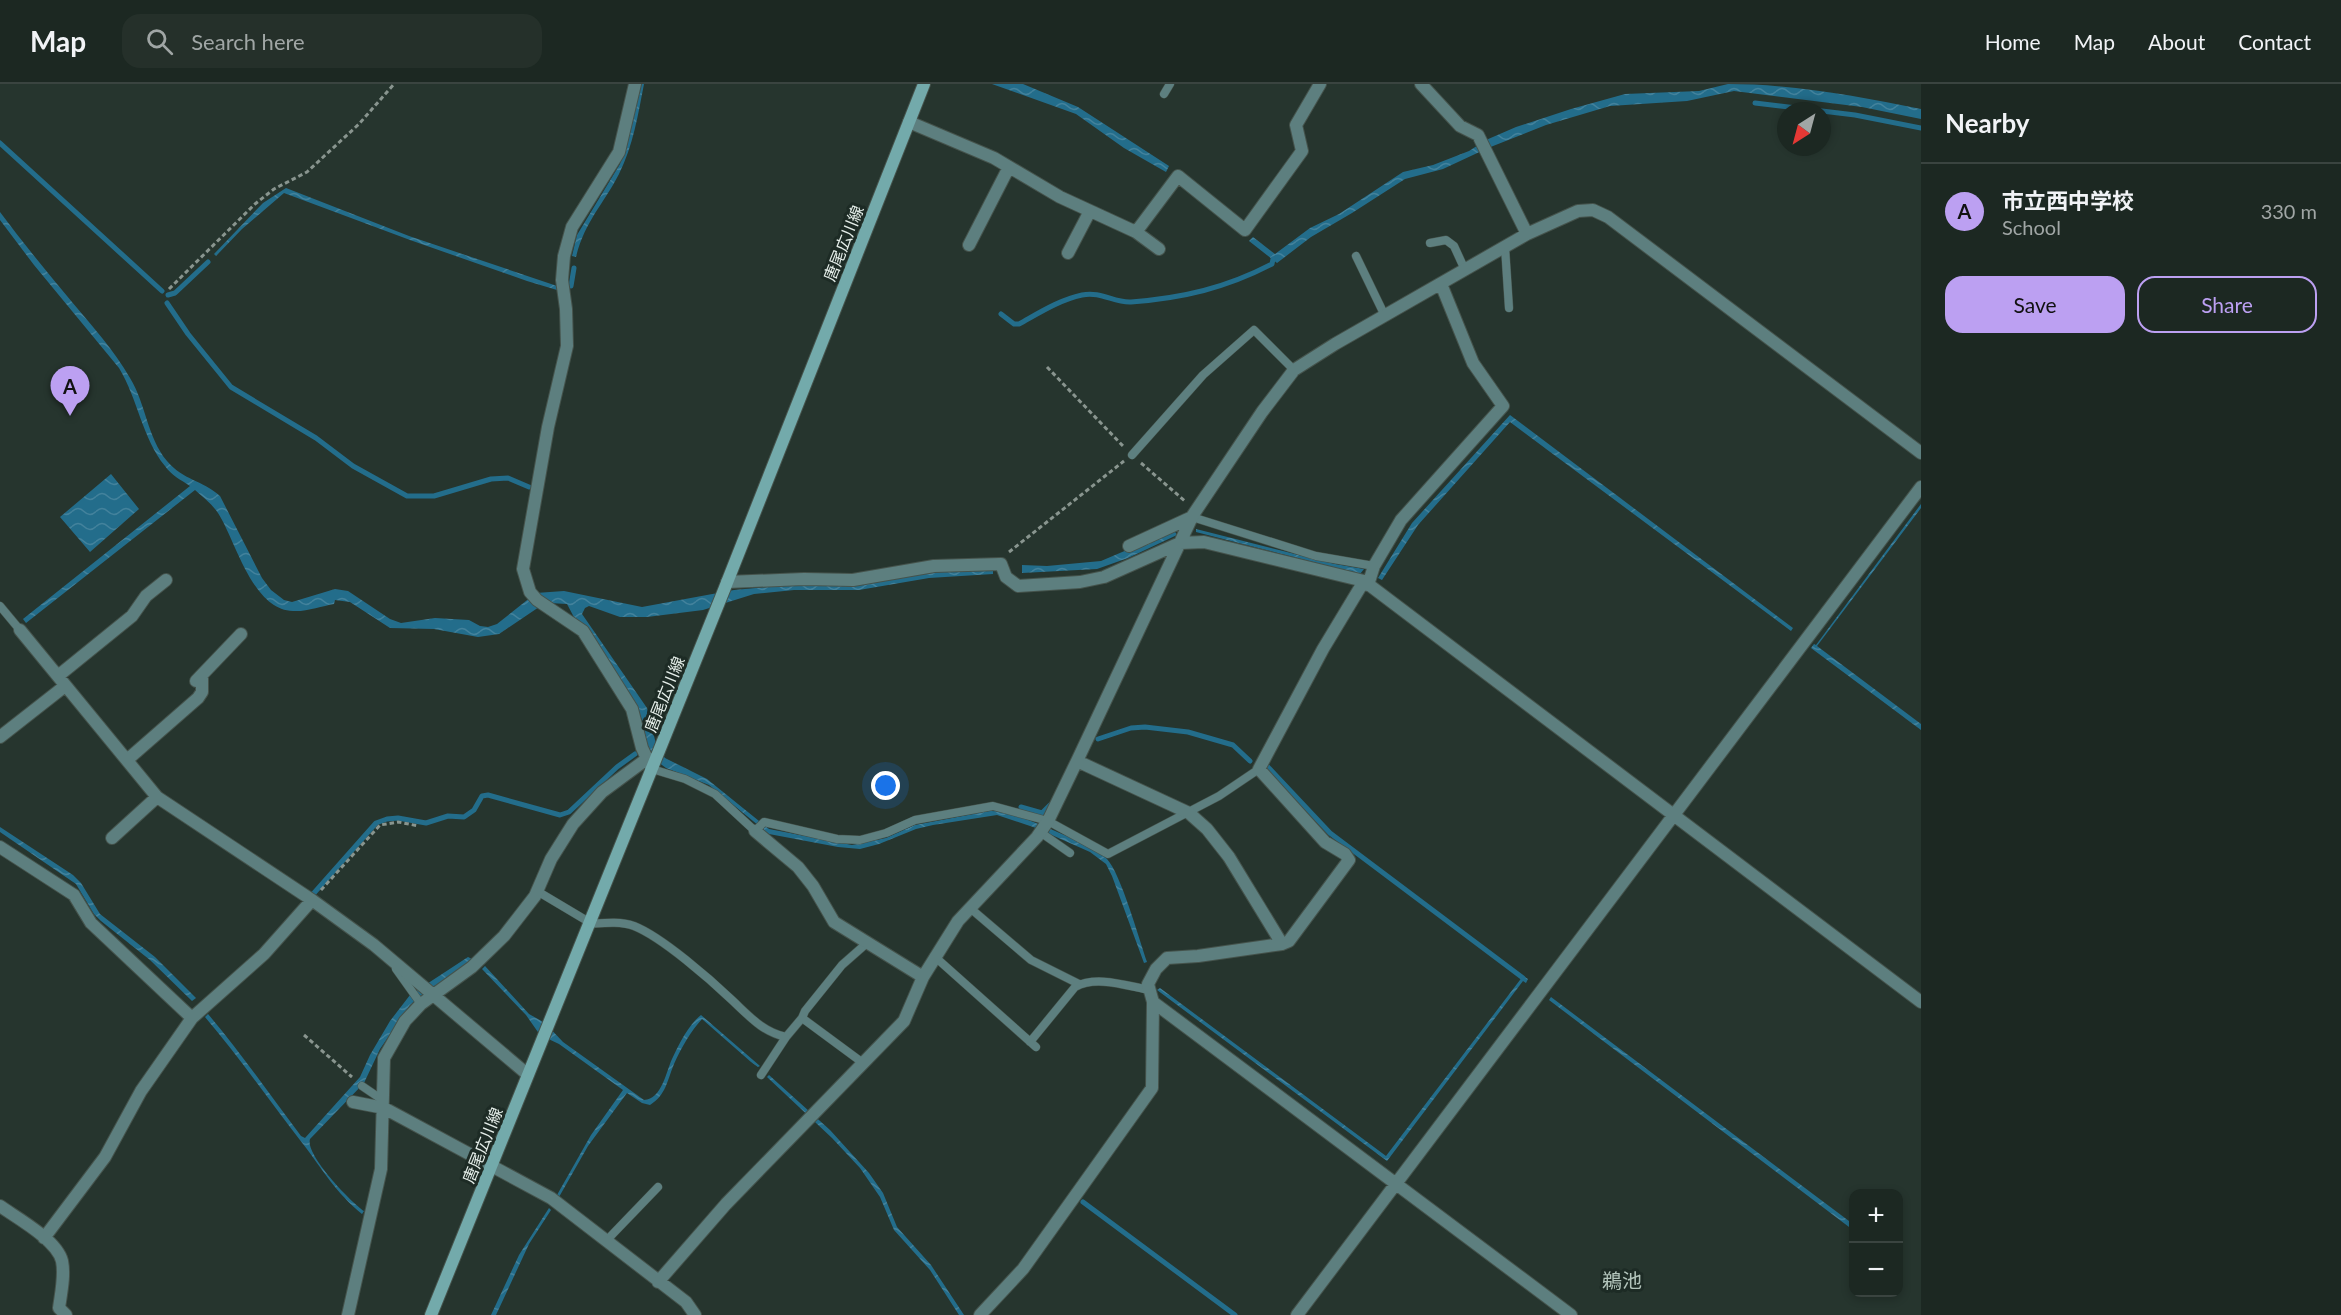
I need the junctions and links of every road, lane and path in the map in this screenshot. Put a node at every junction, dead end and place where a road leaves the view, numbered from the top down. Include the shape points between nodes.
1 (394, 84) edge
2 (635, 84) edge
3 (924, 84) edge
4 (1170, 84) edge
5 (1320, 84) edge
6 (1421, 84) edge
7 (1164, 94) dead end
8 (909, 122) junction
9 (1009, 167) junction
10 (1090, 211) junction
11 (1136, 232) junction
12 (1527, 234) junction
13 (1430, 243) dead end
14 (969, 244) dead end
15 (1505, 247) junction
16 (1159, 249) dead end
17 (1068, 253) dead end
18 (1356, 256) dead end
19 (1465, 270) junction
20 (1441, 284) junction
21 (169, 289) dead end
22 (1509, 308) dead end
23 (1384, 316) junction
24 (1047, 367) dead end
25 (1294, 370) junction
26 (1921, 453) edge
27 (1132, 455) junction
28 (1921, 486) edge
29 (1194, 514) junction
30 (1180, 543) junction
31 (1129, 546) dead end
32 (1001, 564) junction
33 (1374, 566) junction
34 (166, 580) dead end
35 (1366, 583) junction
36 (726, 586) junction
37 (0, 606) edge
38 (20, 630) joint
39 (241, 634) dead end
40 (62, 681) junction
41 (0, 737) edge
42 (127, 760) junction
43 (1077, 761) junction
44 (652, 763) junction
45 (1259, 769) junction
46 (157, 797) junction
47 (1189, 813) junction
48 (1674, 814) junction
49 (419, 826) dead end
50 (1044, 827) junction
51 (755, 831) junction
52 (112, 838) dead end
53 (0, 847) edge
54 (1070, 853) dead end
55 (537, 891) junction
56 (312, 900) junction
57 (970, 908) junction
58 (589, 923) junction
59 (867, 944) junction
60 (1282, 944) junction
61 (934, 957) junction
62 (923, 976) junction
63 (1079, 984) junction
64 (422, 994) junction
65 (1152, 996) junction
66 (1921, 1002) edge
67 (192, 1018) junction
68 (802, 1018) junction
69 (304, 1035) dead end
70 (786, 1037) junction
71 (863, 1063) junction
72 (527, 1074) junction
73 (761, 1075) dead end
74 (354, 1079) dead end
75 (362, 1086) dead end
76 (353, 1101) dead end
77 (384, 1105) junction
78 (492, 1165) junction
79 (1396, 1183) junction
80 (658, 1187) dead end
81 (0, 1206) edge
82 (44, 1238) junction
83 (606, 1241) junction
84 (658, 1282) junction
85 (66, 1315) edge
86 (348, 1315) edge
87 (431, 1315) edge
88 (695, 1315) edge
89 (980, 1315) edge
90 (1297, 1315) edge
91 (1571, 1315) edge

1 - 21 path via 359,124 307,172 255,204
2 - 44 street via 619,152 572,227 564,256 567,346 523,569 532,594 583,631 632,709 642,748
3 - 8 main road, 唐尾広川線
4 - 7 lane
5 - 11 street via 1296,125 1302,151 1245,230 1178,176
6 - 12 street via 1460,126 1478,135
8 - 9 street
8 - 36 main road, 唐尾広川線
9 - 10 street
9 - 14 street
10 - 11 street
10 - 17 street
11 - 16 street
12 - 15 street
12 - 26 street via 1578,211 1593,210 1608,217
13 - 19 lane via 1446,240 1454,246
15 - 19 street
15 - 22 lane
18 - 23 lane
19 - 20 street
20 - 23 street
20 - 33 street via 1473,363 1503,406 1401,520
23 - 25 street
24 - 27 path
25 - 27 lane via 1254,330 1203,375
25 - 29 street
27 - 29 path
27 - 32 path via 1008,553
28 - 48 street
29 - 30 street
29 - 31 street
29 - 33 lane via 1316,556
30 - 32 street via 1104,577 1080,582 1018,586 1006,577
30 - 35 street via 1204,542
30 - 43 street
32 - 36 street via 934,567 853,580 804,579
33 - 35 street
34 - 40 street
35 - 45 street via 1323,649
35 - 48 street
36 - 44 main road, 唐尾広川線
37 - 38 lane
38 - 40 street
39 - 42 street via 199,678 202,692 198,698
40 - 41 street
40 - 42 street
42 - 46 street
43 - 47 street
43 - 50 street
44 - 51 lane via 714,794
44 - 55 street via 602,792 573,824
44 - 58 main road, 唐尾広川線
45 - 47 lane
45 - 60 street via 1325,842 1349,860 1289,941
46 - 52 street
46 - 56 street
47 - 50 lane via 1108,854
47 - 60 street via 1229,857
48 - 66 street
48 - 79 street
49 - 56 path via 398,822 380,825
50 - 51 lane via 993,806 915,819 860,840 837,839 764,822
50 - 54 lane
50 - 57 street
51 - 59 street via 798,867 834,922
53 - 67 street via 74,895 91,923
55 - 58 lane
55 - 64 street via 504,936 472,967
56 - 64 street via 387,956
56 - 67 street via 264,954
57 - 61 street
57 - 63 lane via 1032,960
58 - 70 lane via 618,922 653,936 757,1024
58 - 72 main road, 唐尾広川線
59 - 62 street
59 - 68 lane via 842,965
60 - 65 street via 1167,958 1148,984
61 - 62 street
61 - 63 lane via 1033,1045
62 - 71 street via 904,1021
63 - 65 lane via 1095,981
64 - 72 street
64 - 77 street via 384,1058
65 - 79 street
65 - 89 street via 1152,1088 1023,1269
67 - 82 street via 141,1091 105,1157
68 - 70 lane
68 - 71 lane
69 - 74 path
70 - 73 lane
71 - 84 street via 726,1204
72 - 78 main road, 唐尾広川線
75 - 77 lane
76 - 77 street
77 - 78 street
77 - 86 street via 381,1170
78 - 83 street via 551,1198
78 - 87 main road, 唐尾広川線
79 - 90 street
79 - 91 street
80 - 83 lane
81 - 82 street
82 - 85 street via 62,1260 59,1308
83 - 84 street
84 - 88 street via 686,1302

